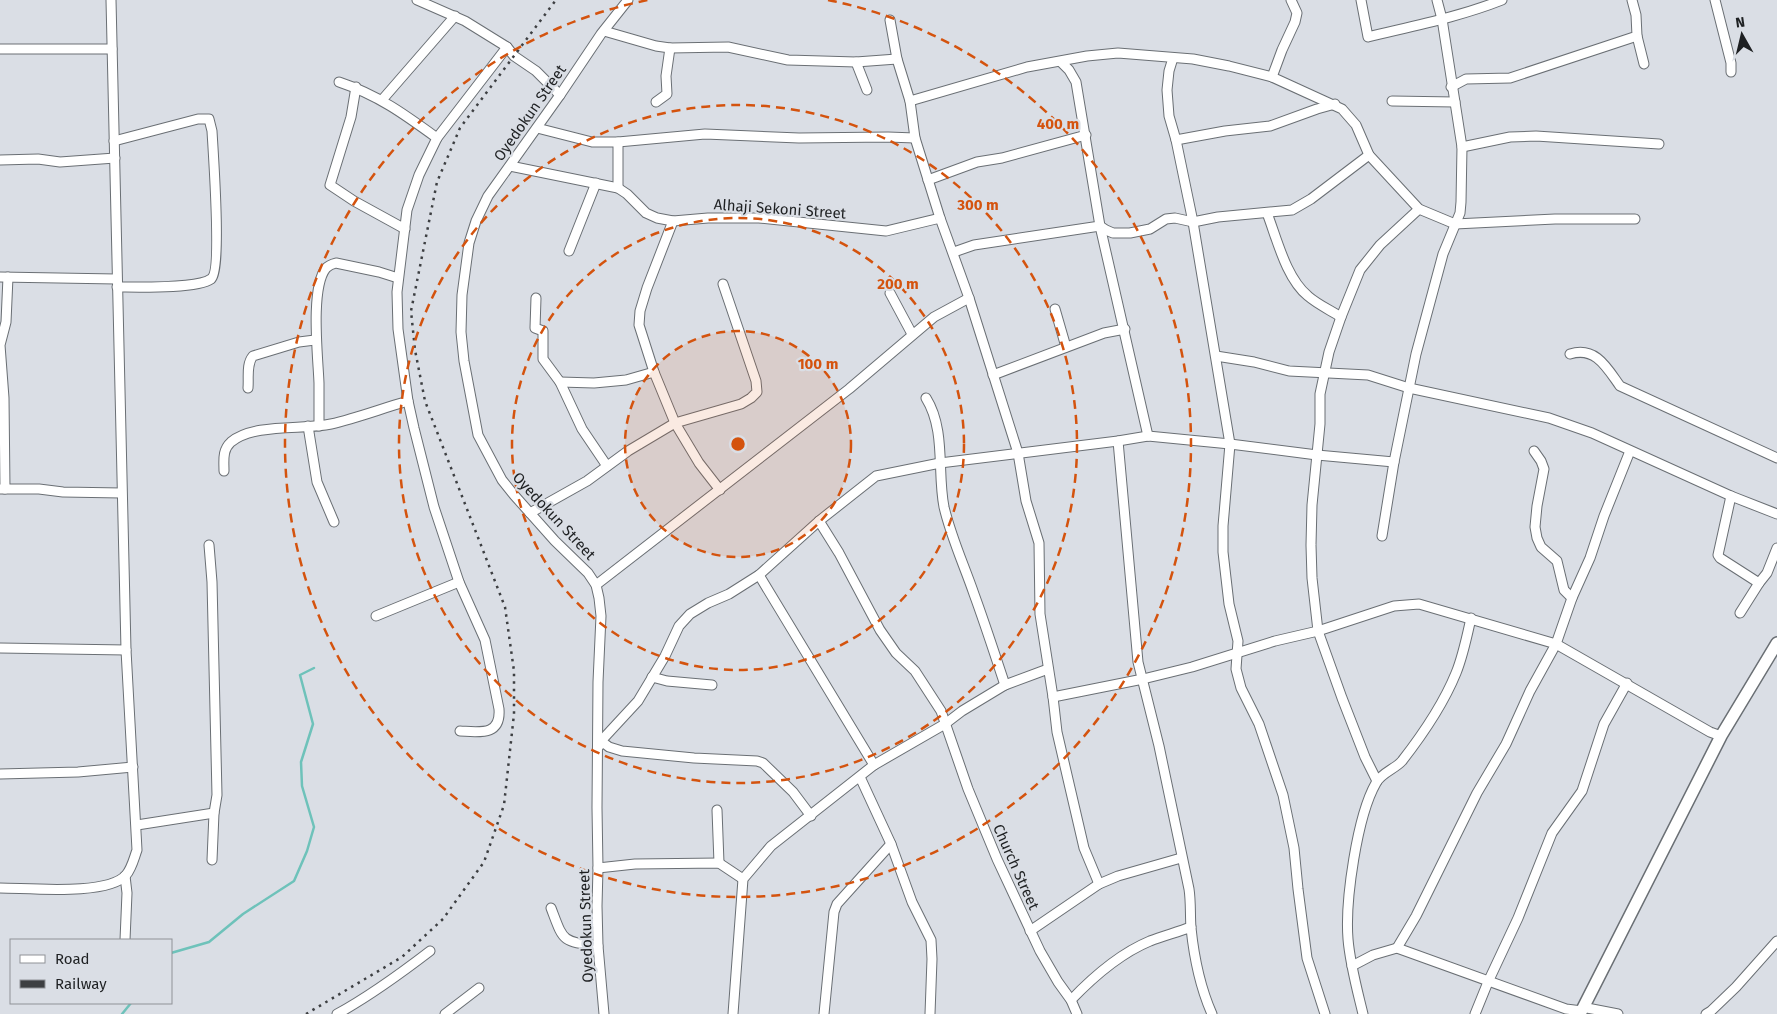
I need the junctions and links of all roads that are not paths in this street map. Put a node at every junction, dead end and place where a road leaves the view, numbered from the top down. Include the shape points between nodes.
1 (111, 0) edge
2 (417, 0) edge
3 (628, 0) edge
4 (1291, 0) edge
5 (1361, 0) edge
6 (1437, 0) edge
7 (1502, 0) edge
8 (1632, 0) edge
9 (1715, 0) edge
10 (455, 16) junction
11 (1442, 19) junction
12 (890, 20) dead end
13 (604, 31) junction
14 (1637, 36) junction
15 (506, 47) junction
16 (670, 48) junction
17 (0, 49) edge
18 (112, 49) junction
19 (1173, 58) junction
20 (896, 59) junction
21 (856, 62) junction
22 (1060, 62) junction
23 (1644, 64) dead end
24 (1731, 72) dead end
25 (1272, 77) junction
26 (339, 82) dead end
27 (1452, 87) junction
28 (356, 88) junction
29 (867, 90) dead end
30 (560, 94) junction
31 (382, 100) junction
32 (910, 101) junction
33 (1392, 101) dead end
34 (656, 102) dead end
35 (1455, 102) junction
36 (1335, 104) junction
37 (537, 128) junction
38 (1086, 135) junction
39 (437, 138) junction
40 (915, 138) junction
41 (1176, 140) junction
42 (114, 141) junction
43 (618, 142) junction
44 (1659, 144) dead end
45 (1462, 147) junction
46 (1369, 155) junction
47 (115, 158) junction
48 (0, 160) edge
49 (510, 166) junction
50 (928, 180) junction
51 (596, 183) junction
52 (618, 188) junction
53 (1419, 210) junction
54 (1267, 213) junction
55 (940, 218) junction
56 (1635, 219) dead end
57 (673, 221) junction
58 (1193, 222) junction
59 (1455, 224) junction
60 (1100, 226) junction
61 (405, 229) junction
62 (569, 251) dead end
63 (954, 252) junction
64 (4, 277) edge
65 (398, 278) junction
66 (117, 283) junction
67 (723, 284) dead end
68 (890, 293) dead end
69 (536, 298) dead end
70 (969, 298) junction
71 (1055, 309) dead end
72 (1341, 317) junction
73 (1124, 329) junction
74 (912, 334) junction
75 (315, 340) junction
76 (1066, 347) junction
77 (1570, 354) dead end
78 (1216, 356) junction
79 (654, 372) junction
80 (1325, 374) junction
81 (992, 375) junction
82 (560, 382) junction
83 (248, 388) dead end
84 (1409, 388) junction
85 (926, 398) dead end
86 (408, 400) junction
87 (675, 423) junction
88 (308, 426) junction
89 (319, 426) junction
90 (1148, 436) junction
91 (1118, 441) junction
92 (1230, 444) junction
93 (1534, 451) dead end
94 (1630, 451) junction
95 (1018, 453) junction
96 (1317, 456) junction
97 (1777, 458) edge
98 (1394, 462) junction
99 (940, 463) junction
100 (607, 466) junction
101 (224, 471) dead end
102 (3, 489) edge
103 (720, 490) junction
104 (121, 492) junction
105 (1731, 496) junction
106 (530, 514) junction
107 (1777, 514) edge
108 (334, 522) dead end
109 (819, 522) junction
110 (1382, 536) dead end
111 (209, 545) dead end
112 (1777, 548) edge
113 (759, 575) junction
114 (459, 582) junction
115 (1759, 583) junction
116 (596, 585) junction
117 (1572, 598) junction
118 (1740, 612) dead end
119 (376, 616) dead end
120 (1471, 618) junction
121 (1318, 631) junction
122 (1777, 643) edge
123 (1556, 644) junction
124 (0, 648) edge
125 (126, 650) junction
126 (1777, 652) edge
127 (1237, 654) junction
128 (1048, 670) junction
129 (652, 677) junction
130 (1143, 679) junction
131 (1627, 683) junction
132 (712, 685) dead end
133 (1005, 685) junction
134 (1053, 697) junction
135 (945, 724) junction
136 (460, 731) dead end
137 (1721, 736) junction
138 (601, 741) junction
139 (598, 751) junction
140 (874, 765) junction
141 (133, 767) junction
142 (0, 774) edge
143 (860, 777) junction
144 (1377, 781) junction
145 (717, 810) dead end
146 (214, 813) junction
147 (811, 816) junction
148 (137, 825) junction
149 (891, 844) junction
150 (1181, 858) junction
151 (212, 860) dead end
152 (719, 863) junction
153 (598, 868) junction
154 (125, 876) junction
155 (743, 879) junction
156 (1099, 884) junction
157 (0, 888) edge
158 (1644, 892) junction
159 (551, 908) dead end
160 (1191, 927) junction
161 (1030, 930) junction
162 (125, 939) edge
163 (1777, 941) edge
164 (598, 946) junction
165 (1397, 948) junction
166 (430, 951) dead end
167 (1352, 966) junction
168 (1488, 982) junction
169 (479, 988) dead end
170 (1071, 1000) junction
171 (1583, 1012) edge
172 (337, 1014) edge
173 (444, 1014) edge
174 (604, 1014) edge
175 (733, 1014) edge
176 (824, 1014) edge
177 (930, 1014) edge
178 (1078, 1014) edge
179 (1212, 1014) edge
180 (1325, 1014) edge
181 (1363, 1014) edge
182 (1475, 1014) edge
183 (1618, 1014) edge
184 (1706, 1014) edge

1 - 18 street
2 - 10 street
3 - 13 street, Oyedokun Street
4 - 25 street via 1296,13 1295,22
5 - 11 street via 1368,37
6 - 11 street
7 - 11 street
8 - 14 street
9 - 24 street
10 - 15 street
10 - 31 street
11 - 27 street
12 - 20 street
13 - 16 street
13 - 30 street, Oyedokun Street
14 - 23 street
14 - 27 street via 1510,78 1466,79
15 - 30 street
15 - 39 street
16 - 21 street via 728,47 788,60
16 - 34 street via 667,94
17 - 18 street
18 - 42 street
19 - 22 street via 1118,53
19 - 25 street via 1229,66
19 - 41 street via 1167,90
20 - 21 street
20 - 32 street
21 - 29 street
22 - 32 street
22 - 38 street via 1076,82
25 - 36 street
26 - 28 street
27 - 35 street
28 - 31 street
28 - 61 street via 351,117 330,185
30 - 37 street, Oyedokun Street
31 - 39 street
32 - 40 street
33 - 35 street
35 - 45 street
36 - 41 street via 1270,126
36 - 46 street via 1356,125
37 - 43 street via 592,142
37 - 49 street, Oyedokun Street
38 - 50 street via 977,162
38 - 60 street
39 - 61 street via 419,175 407,210
40 - 43 street via 705,134
40 - 50 street
41 - 58 street
42 - 47 street
42 - 66 street via 209,119 216,214 216,264 210,280 159,287
43 - 52 street
44 - 45 street via 1528,136
45 - 59 street via 1462,202
46 - 53 street
46 - 54 street via 1302,206
47 - 48 street via 60,162
47 - 66 street
49 - 51 street, Alhaji Sekoni Street
49 - 106 street, Oyedokun Street via 488,196 469,243 461,332 468,391 478,435 502,480
50 - 55 street
51 - 52 street, Alhaji Sekoni Street
51 - 62 street
52 - 57 street, Alhaji Sekoni Street via 646,213
53 - 59 street
53 - 72 street via 1380,246 1360,270
54 - 58 street
54 - 72 street via 1296,282 1307,296
55 - 57 street, Alhaji Sekoni Street via 886,231 759,218
55 - 63 street
56 - 59 street
57 - 79 street via 640,311 639,325
58 - 60 street via 1166,219 1150,229 1130,233 1113,233
58 - 78 street
59 - 84 street via 1434,285
60 - 63 street via 974,245
60 - 73 street
61 - 65 street
63 - 70 street
64 - 66 street
64 - 102 street via 6,322 0,345 4,398
65 - 75 street via 350,265 329,265 321,279
65 - 86 street via 398,329
66 - 104 street
67 - 87 street via 757,392 741,404
68 - 74 street
69 - 82 street via 535,328 543,331 543,359
70 - 74 street via 934,317
70 - 81 street
71 - 76 street
72 - 80 street
73 - 76 street
73 - 90 street
74 - 103 street via 849,389
75 - 83 street via 253,356 249,364
75 - 89 street
76 - 81 street
77 - 97 street via 1579,351 1596,356 1620,386
78 - 80 street via 1289,371
78 - 92 street
79 - 82 street via 626,380
79 - 87 street
80 - 84 street via 1368,375
80 - 96 street via 1320,394
81 - 95 street
82 - 100 street via 582,429
84 - 94 street via 1549,418
84 - 98 street
85 - 99 street via 934,413
86 - 89 street
86 - 114 street via 434,507
87 - 100 street
87 - 103 street
88 - 89 street
88 - 101 street via 271,429 231,442 223,456
88 - 108 street via 317,482
90 - 91 street
90 - 92 street
91 - 95 street
91 - 130 street via 1138,662
92 - 96 street
92 - 127 street via 1223,552 1229,604 1238,641
93 - 117 street via 1544,469 1537,506 1537,538 1541,547 1557,561 1564,590
94 - 105 street
94 - 117 street
95 - 99 street
95 - 128 street via 1026,501 1039,543 1040,614
96 - 98 street
96 - 121 street via 1312,506 1312,578
98 - 110 street
99 - 109 street via 876,476
99 - 133 street via 944,506 953,540
100 - 106 street
102 - 104 street
103 - 116 street
104 - 125 street
105 - 107 street
105 - 115 street via 1718,555
106 - 116 street, Oyedokun Street
109 - 113 street
109 - 135 street, Church Street via 880,630 934,698
111 - 146 street via 217,795
112 - 115 street via 1767,573
113 - 129 street via 690,614 679,626
113 - 140 street
114 - 119 street
114 - 136 street via 485,640 499,716 492,729 485,732
115 - 118 street
116 - 139 street, Oyedokun Street via 601,616
117 - 123 street
120 - 121 street via 1419,604 1405,604
120 - 123 street
120 - 144 street via 1456,672 1441,704 1400,762
121 - 127 street
121 - 144 street
122 - 137 main road
123 - 131 street
123 - 165 street
124 - 125 street
125 - 141 street
126 - 158 main road via 1724,738
127 - 130 street
127 - 180 street via 1236,669 1241,688 1259,724 1283,795 1294,848 1307,958
128 - 133 street
128 - 134 street
129 - 132 street
129 - 138 street via 638,701
130 - 134 street
130 - 150 street
131 - 137 street
131 - 168 street via 1604,724 1582,791 1552,833
133 - 135 street
134 - 156 street via 1057,732 1084,848
135 - 140 street
135 - 161 street, Church Street via 982,824
137 - 158 main road
138 - 139 street
138 - 147 street via 622,751 763,763 793,792
139 - 153 street, Oyedokun Street
140 - 143 street
141 - 142 street
141 - 148 street
143 - 147 street
143 - 149 street
144 - 167 street via 1354,856 1348,922
145 - 152 street
146 - 148 street
146 - 151 street
147 - 155 street via 771,846
148 - 154 street via 137,850
149 - 176 street via 837,904
149 - 177 street via 912,902 931,940
150 - 156 street
150 - 160 street via 1189,889
152 - 153 street
152 - 155 street
153 - 164 street, Oyedokun Street
154 - 157 street via 114,883 94,888
154 - 162 street
155 - 175 street
156 - 161 street
158 - 171 main road
159 - 164 street via 563,937
160 - 170 street via 1149,942 1122,958 1085,985
160 - 179 street via 1197,966
161 - 170 street, Church Street
163 - 184 street via 1736,987
164 - 174 street, Oyedokun Street
165 - 167 street
165 - 168 street
166 - 172 street via 365,999
167 - 181 street
168 - 171 street
168 - 182 street
169 - 173 street
170 - 178 street, Church Street
171 - 183 street

